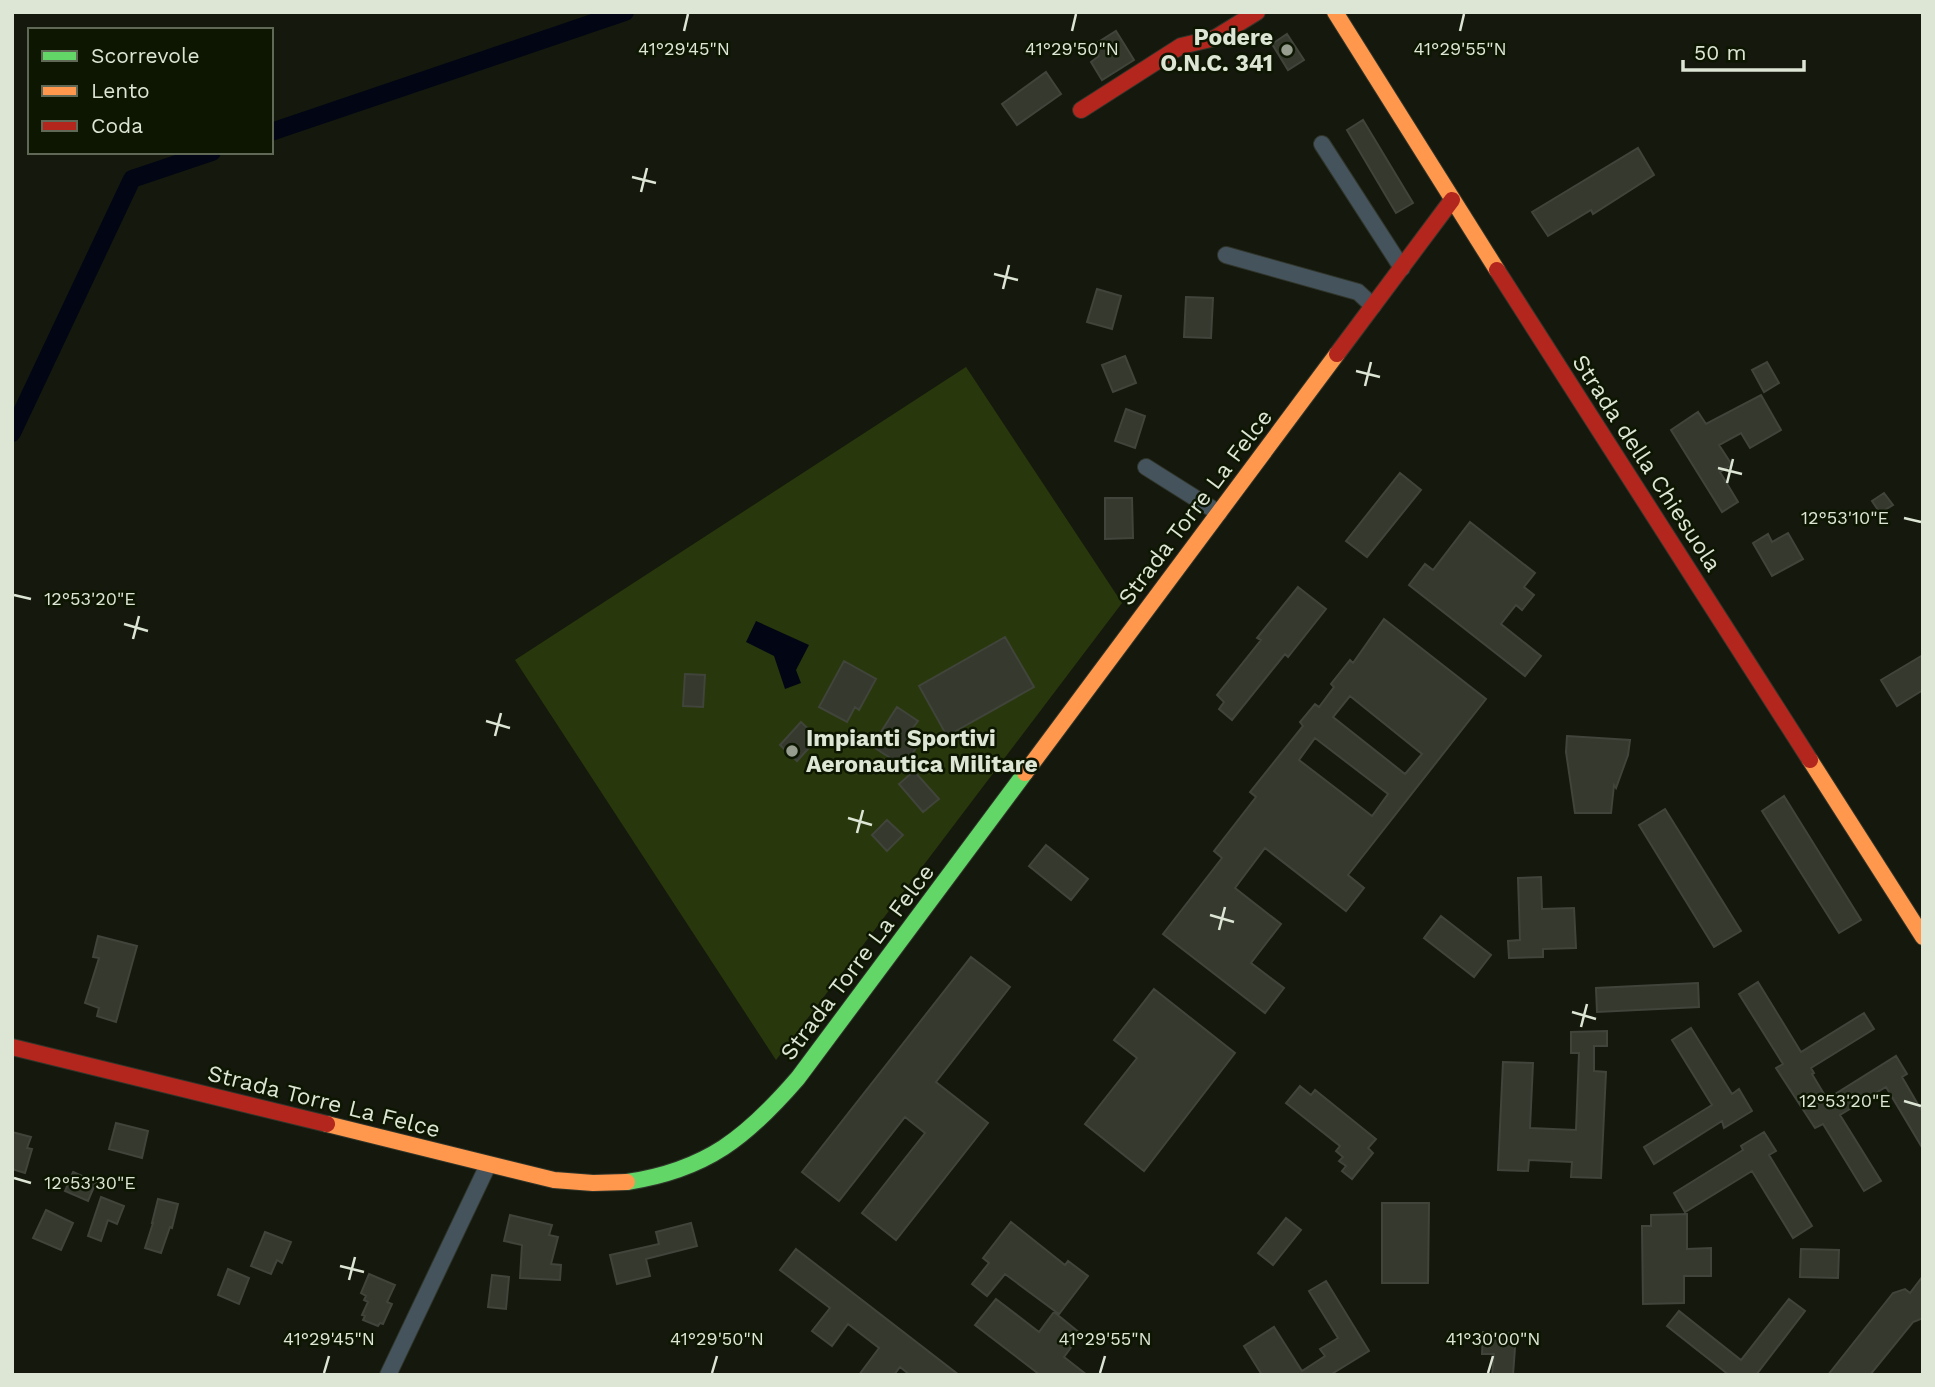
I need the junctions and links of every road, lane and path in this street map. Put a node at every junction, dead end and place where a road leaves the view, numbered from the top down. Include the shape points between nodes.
1 (1257, 12) edge
2 (1335, 12) edge
3 (1081, 110) dead end
4 (1322, 144) dead end
5 (1452, 200) junction
6 (1226, 255) dead end
7 (1402, 268) junction
8 (1373, 306) junction
9 (1146, 467) dead end
10 (1219, 513) junction
11 (1923, 937) edge
12 (12, 1047) edge
13 (488, 1165) junction
14 (388, 1375) edge

1 - 3 street via 1216,38 1181,46
2 - 5 street, Strada della Chiesuola
4 - 7 street
5 - 7 street, Strada Torre La Felce
5 - 11 street, Strada della Chiesuola
6 - 8 street via 1358,292
7 - 8 street, Strada Torre La Felce
8 - 10 street, Strada Torre La Felce
9 - 10 street
10 - 13 street, Strada Torre La Felce via 820,1050 763,1119 712,1156 648,1180 580,1183
12 - 13 street, Strada Torre La Felce
13 - 14 street

